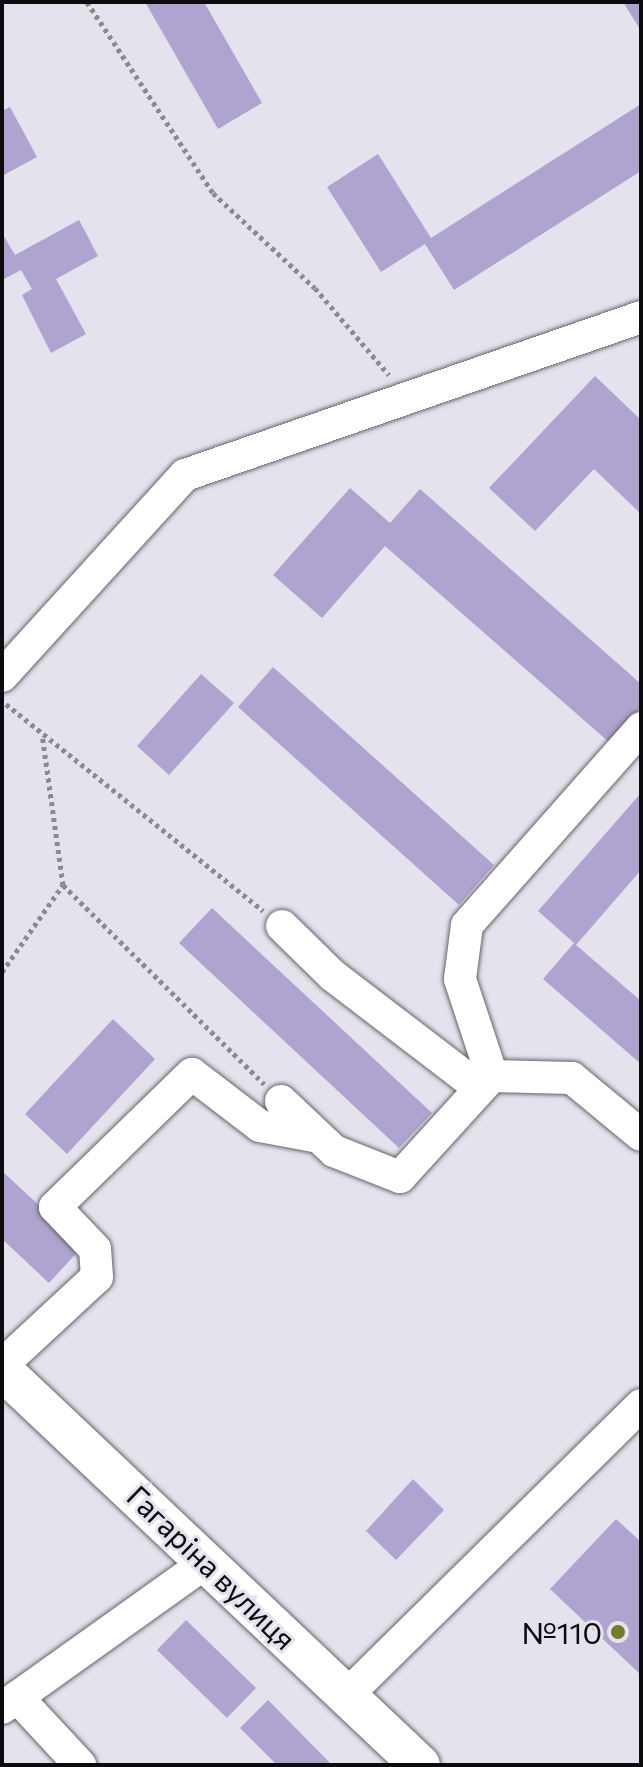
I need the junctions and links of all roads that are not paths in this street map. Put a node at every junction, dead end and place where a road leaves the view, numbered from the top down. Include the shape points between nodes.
1 (641, 317) edge
2 (2, 676) edge
3 (641, 728) edge
4 (282, 926) road end
5 (486, 1082) junction
6 (281, 1101) road end
7 (641, 1135) edge
8 (319, 1137) junction
9 (2, 1367) edge
10 (641, 1405) edge
11 (208, 1561) junction
12 (347, 1695) junction
13 (10, 1703) edge
14 (80, 1765) edge
15 (420, 1765) edge

1 - 2 street via 185,475
3 - 5 street via 467,925 460,979
4 - 5 street via 332,975
5 - 7 street via 572,1078
5 - 8 street via 400,1177 334,1151
6 - 8 street
8 - 9 street via 260,1126 192,1074 55,1207 95,1249 97,1277
9 - 11 main road, Гагаріна вулиця
10 - 12 street
11 - 12 main road, Гагаріна вулиця
11 - 13 street
12 - 15 main road, Гагаріна вулиця
13 - 14 street

